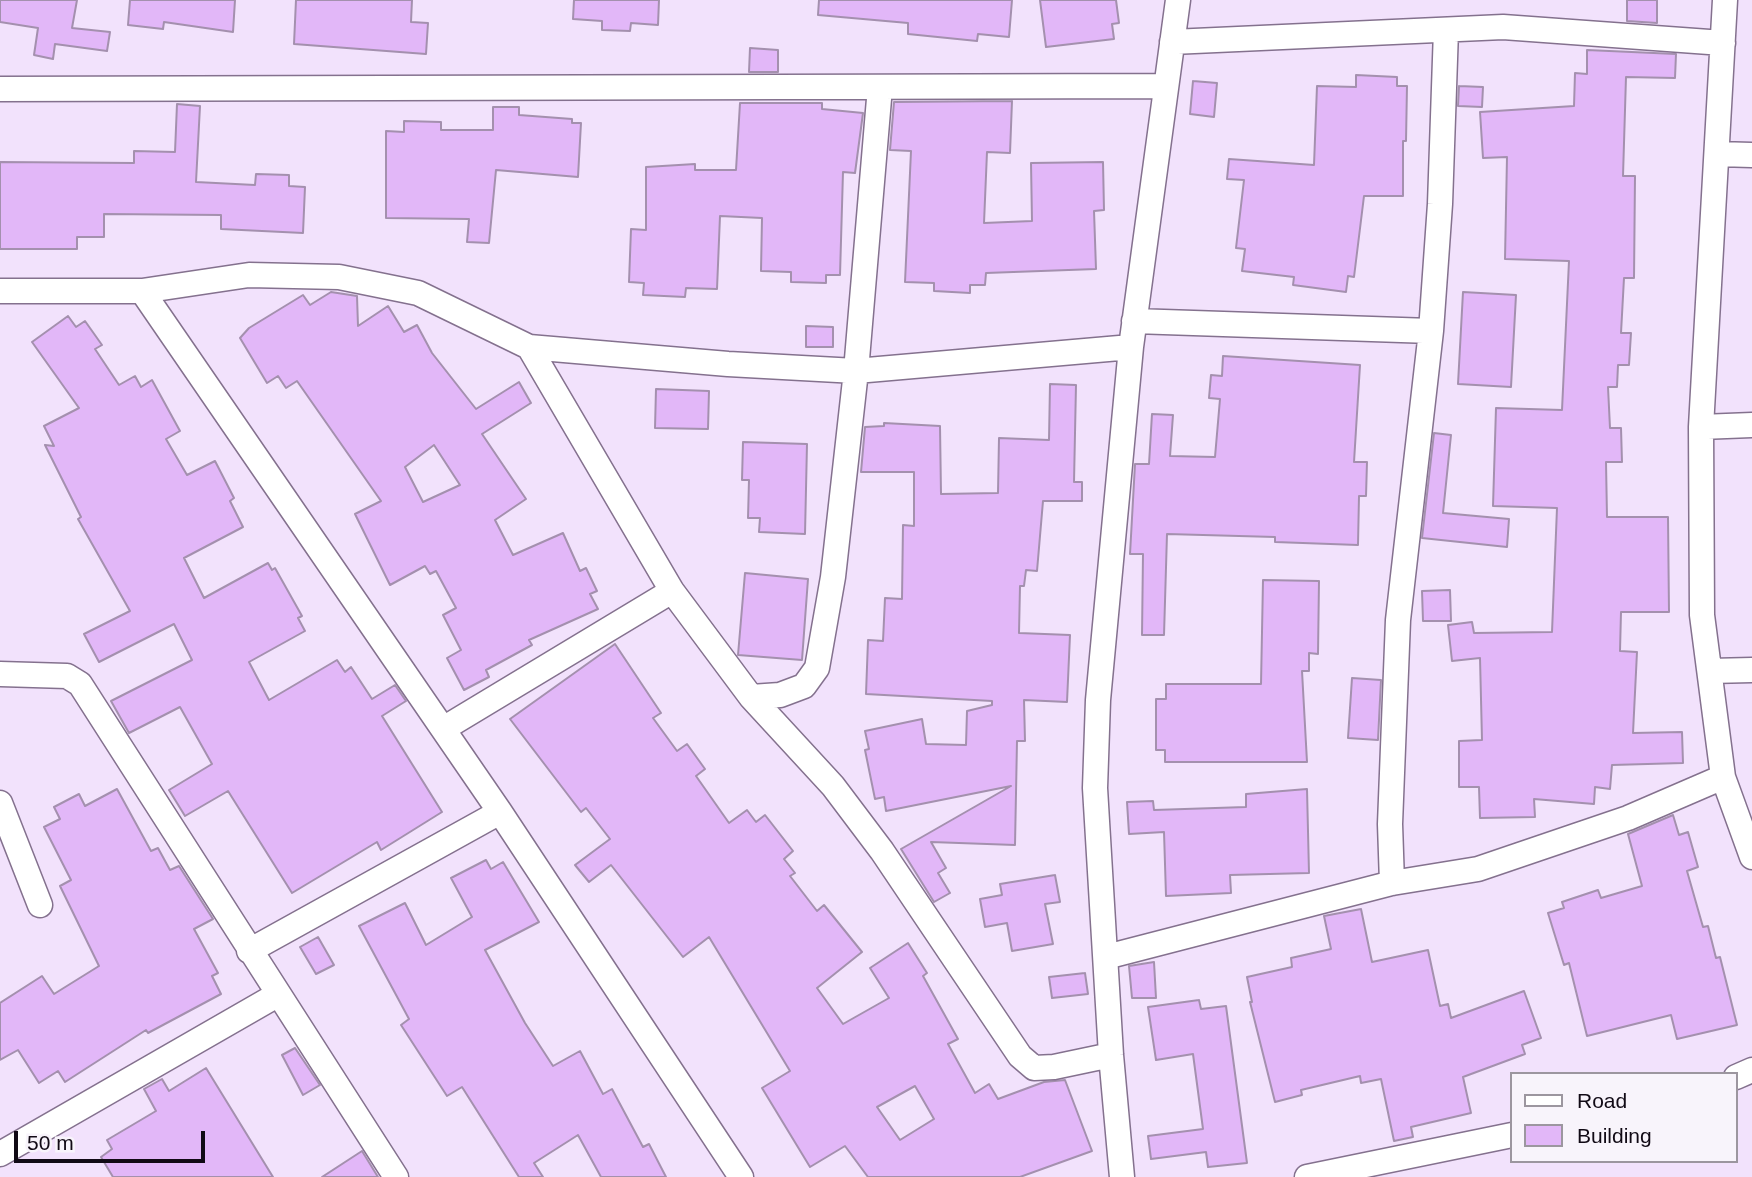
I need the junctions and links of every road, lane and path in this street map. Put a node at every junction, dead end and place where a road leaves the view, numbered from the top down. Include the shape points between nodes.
1 (1178, 0) edge
2 (1725, 0) edge
3 (1447, 30) junction
4 (1172, 42) junction
5 (1723, 43) junction
6 (1166, 86) junction
7 (880, 87) junction
8 (0, 89) edge
9 (1717, 154) junction
10 (1752, 155) edge
11 (0, 291) edge
12 (142, 291) junction
13 (1134, 321) junction
14 (1431, 331) junction
15 (529, 347) junction
16 (1130, 347) junction
17 (856, 371) junction
18 (1752, 425) edge
19 (1701, 426) junction
20 (672, 591) junction
21 (1752, 670) edge
22 (1710, 671) junction
23 (0, 674) edge
24 (751, 697) junction
25 (443, 729) junction
26 (1723, 777) junction
27 (0, 803) edge
28 (500, 812) junction
29 (1750, 848) edge
30 (1392, 883) junction
31 (40, 905) dead end
32 (249, 951) junction
33 (1106, 957) junction
34 (277, 995) junction
35 (1111, 1055) junction
36 (1510, 1135) edge
37 (0, 1154) edge
38 (396, 1177) edge
39 (741, 1177) edge
40 (1122, 1177) edge
41 (1307, 1177) edge

1 - 4 street
2 - 5 street
3 - 4 street
3 - 5 street via 1503,27
3 - 14 street
4 - 6 street
5 - 9 street
6 - 7 street
6 - 13 street
7 - 8 street
7 - 17 street
9 - 10 street
9 - 19 street
11 - 12 street
12 - 15 street via 249,275 339,277 418,293
12 - 25 street
13 - 14 street
13 - 16 street
14 - 30 street via 1398,620
15 - 17 street
15 - 20 street
16 - 17 street
16 - 33 street via 1098,700 1095,788
17 - 24 street via 833,578 817,668 804,686 780,695
18 - 19 street
19 - 22 street via 1702,615
20 - 24 street
20 - 25 street
21 - 22 street
22 - 26 street
23 - 32 street via 67,676 80,684
24 - 35 street via 833,786 882,851 1020,1056 1034,1068 1054,1068
25 - 28 street
26 - 29 street
26 - 30 street via 1536,852 1478,869
27 - 31 street
28 - 32 street
28 - 39 street
30 - 33 street
32 - 34 street
33 - 35 street
34 - 37 street
34 - 38 street
35 - 40 street
36 - 41 street

